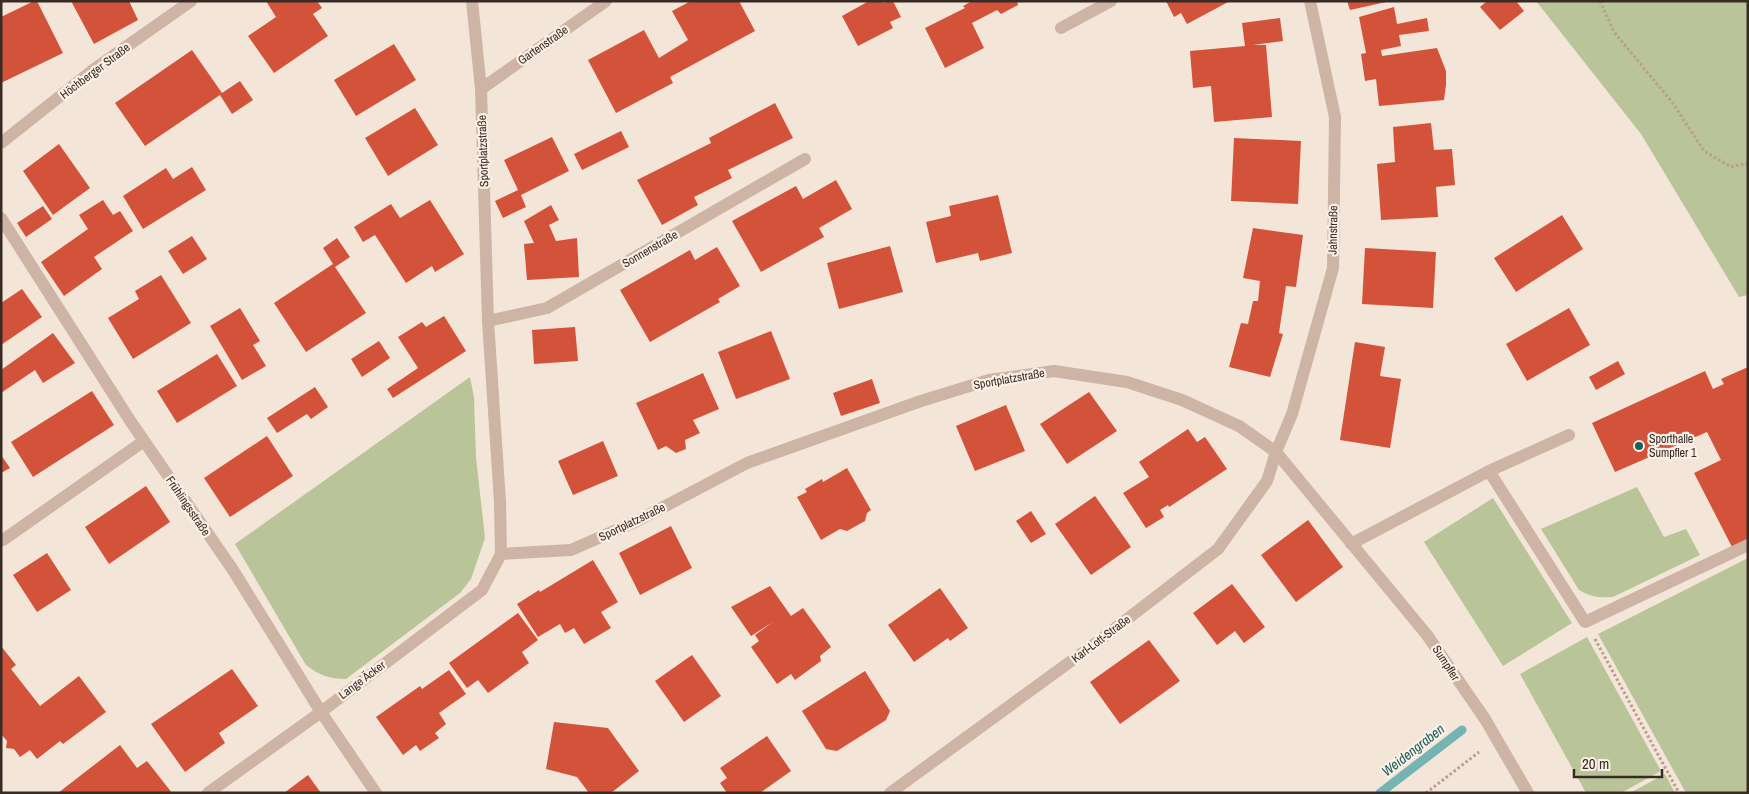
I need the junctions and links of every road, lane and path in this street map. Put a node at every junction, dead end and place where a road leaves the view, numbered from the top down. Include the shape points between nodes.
1 (191, 1) edge
2 (472, 1) edge
3 (606, 1) edge
4 (1111, 1) edge
5 (1310, 1) edge
6 (1600, 1) edge
7 (1061, 28) dead end
8 (481, 89) junction
9 (1, 143) edge
10 (805, 159) dead end
11 (1748, 163) edge
12 (1, 218) edge
13 (488, 321) junction
14 (1569, 435) dead end
15 (144, 441) junction
16 (1276, 452) junction
17 (1489, 471) junction
18 (3, 540) dead end
19 (1351, 544) junction
20 (1748, 545) edge
21 (501, 554) junction
22 (1585, 622) junction
23 (321, 712) junction
24 (1496, 740) junction
25 (208, 793) edge
26 (376, 793) edge
27 (890, 793) edge
28 (1426, 793) edge
29 (1528, 793) edge
30 (1679, 793) edge

1 - 9 street, Höchberger Straße via 93,70
2 - 8 street, Sportplatzstraße
3 - 8 street, Gartenstraße
4 - 7 street
5 - 16 street, Jahnstraße via 1335,117 1333,268 1292,414
6 - 11 path via 1614,32 1672,102 1704,151 1731,167
8 - 13 street, Sportplatzstraße
10 - 13 street, Sonnenstraße via 547,308
12 - 15 street, Frühlingsstraße
13 - 21 street, Sportplatzstraße
14 - 17 street
15 - 18 street
15 - 23 street, Frühlingsstraße via 233,570
16 - 19 street, Sumpfler
16 - 21 street, Sportplatzstraße via 1239,426 1182,400 1127,382 1054,372 980,383 747,463 637,521 571,550
16 - 27 street, Karl-Lott-Straße via 1268,481 1218,549 1100,640
17 - 19 street
17 - 22 street
19 - 24 street, Sumpfler via 1427,635
20 - 22 street
21 - 23 street, Lange Äcker via 482,590
22 - 30 path
23 - 25 street, Lange Äcker
23 - 26 street, Frühlingsstraße
24 - 28 path
24 - 29 street, Sumpfler

